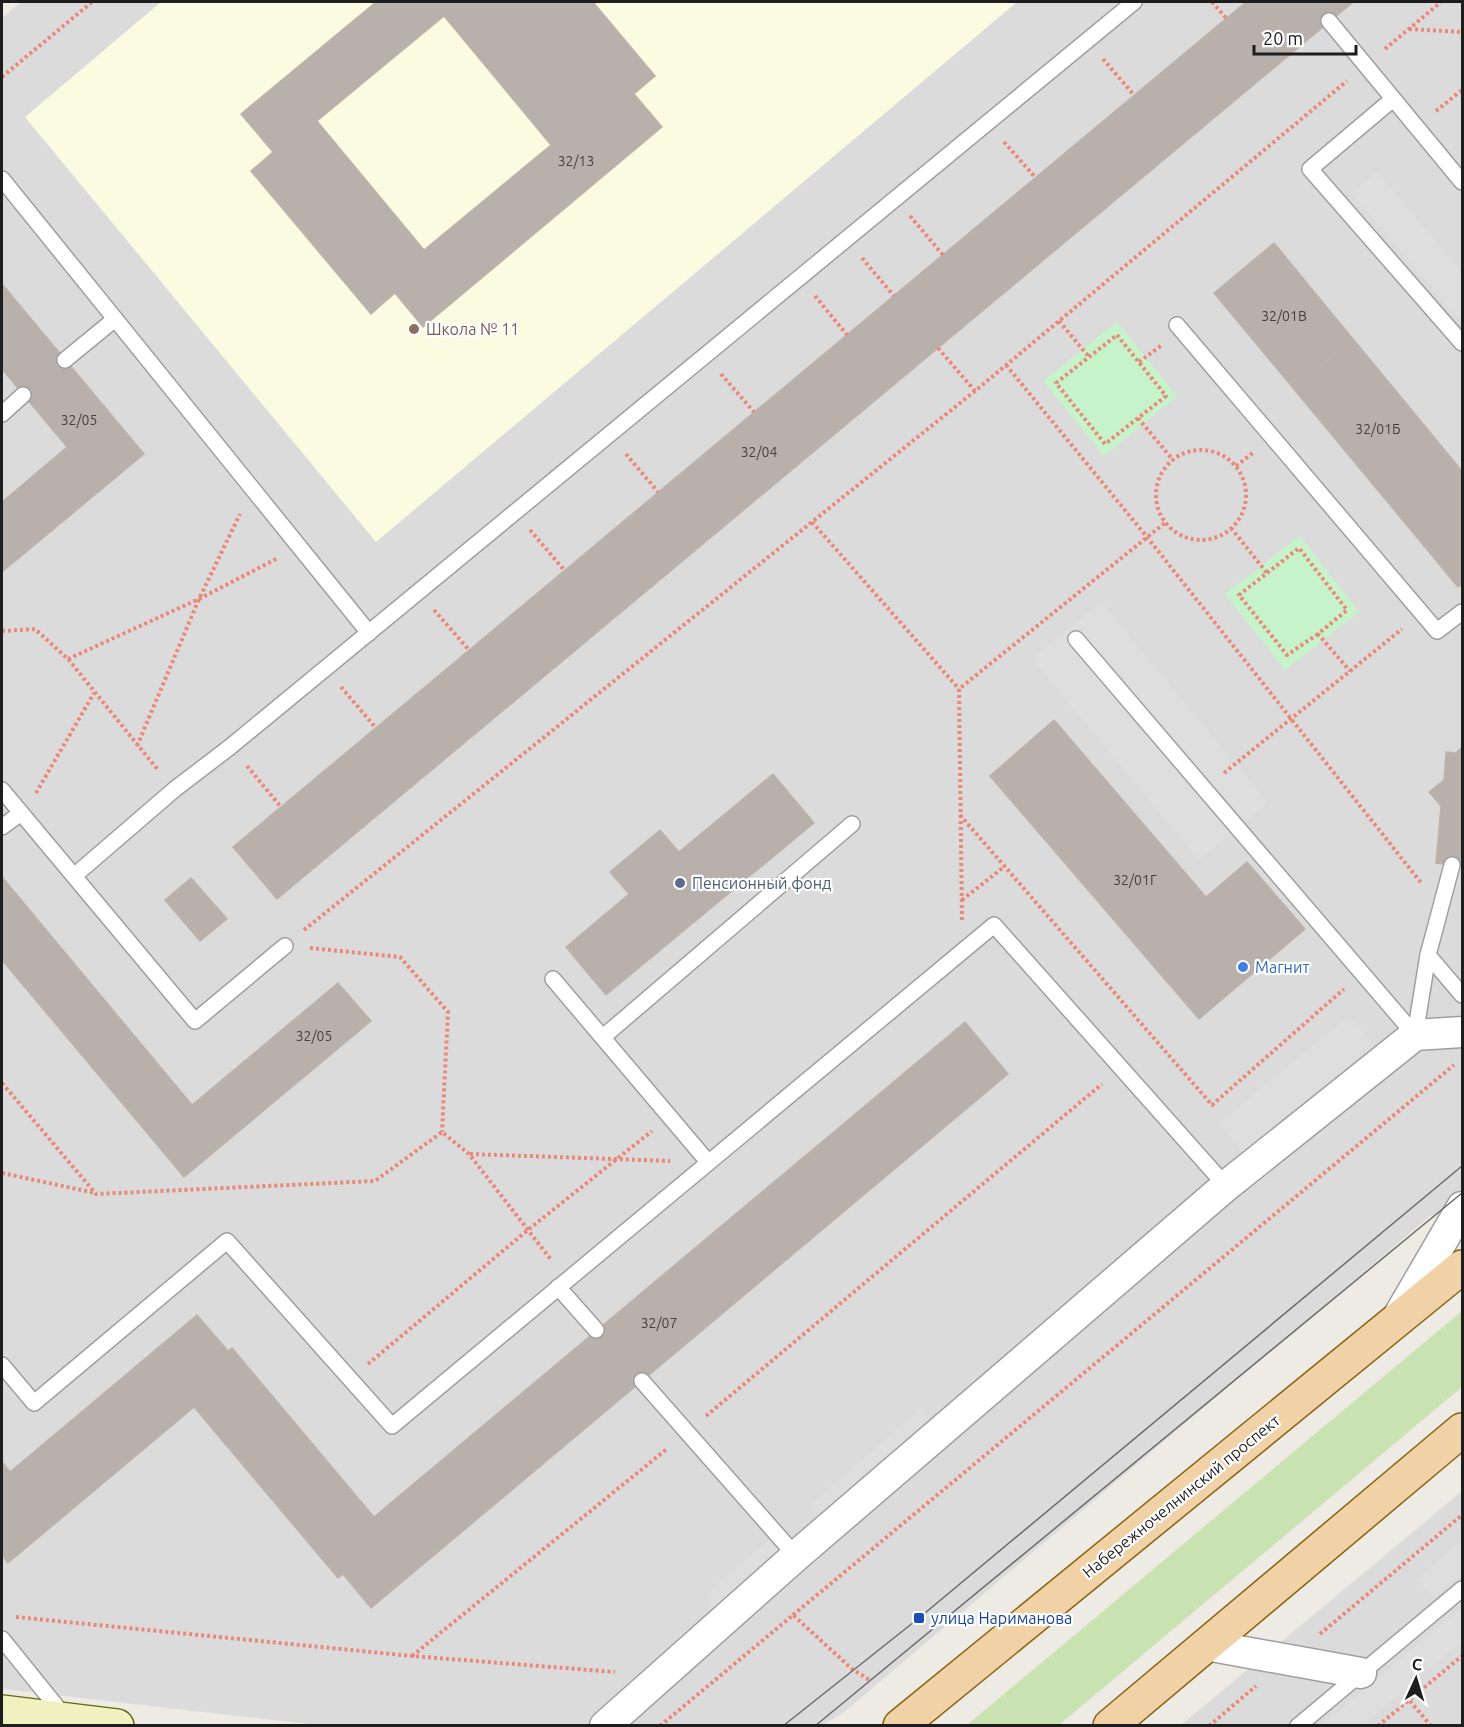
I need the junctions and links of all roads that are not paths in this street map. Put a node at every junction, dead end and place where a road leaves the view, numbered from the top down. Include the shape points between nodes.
1 (1134, 2) edge
2 (1329, 21) dead end
3 (1393, 99) junction
4 (2, 179) edge
5 (1462, 182) edge
6 (115, 319) junction
7 (1177, 325) dead end
8 (1462, 343) edge
9 (65, 360) dead end
10 (23, 395) dead end
11 (2, 414) edge
12 (1462, 612) edge
13 (369, 633) junction
14 (1077, 639) dead end
15 (2, 790) edge
16 (21, 813) junction
17 (852, 824) dead end
18 (2, 827) edge
19 (1452, 865) dead end
20 (74, 876) junction
21 (285, 946) road end
22 (1428, 955) junction
23 (553, 979) dead end
24 (1462, 995) edge
25 (1462, 1032) edge
26 (1415, 1035) junction
27 (603, 1037) junction
28 (708, 1162) junction
29 (1226, 1186) junction
30 (1462, 1207) edge
31 (1462, 1267) edge
32 (562, 1284) junction
33 (1394, 1324) junction
34 (596, 1330) dead end
35 (2, 1365) edge
36 (642, 1382) dead end
37 (1462, 1430) edge
38 (796, 1556) junction
39 (1462, 1589) edge
40 (2, 1639) edge
41 (1206, 1645) junction
42 (1362, 1673) junction
43 (2, 1712) edge
44 (67, 1720) junction
45 (117, 1725) edge
46 (605, 1725) edge
47 (900, 1725) edge
48 (1110, 1725) edge
49 (1298, 1725) edge

1 - 13 lane
2 - 3 lane
3 - 5 lane
3 - 8 lane via 1310,169
4 - 6 lane
6 - 9 lane
6 - 13 lane
7 - 12 lane via 1437,631
10 - 11 lane
13 - 20 lane
14 - 26 lane
15 - 16 lane
16 - 18 lane
16 - 20 lane
17 - 27 lane
19 - 22 lane
20 - 21 lane via 195,1021
22 - 24 lane
22 - 26 lane
23 - 27 lane
25 - 26 street
26 - 29 street
27 - 28 lane
28 - 29 lane via 994,925
28 - 32 lane
29 - 38 street
30 - 33 street
31 - 33 main road, Набережночелнинский проспект
32 - 34 lane
32 - 35 lane via 392,1426 227,1241 34,1403
33 - 47 main road, Набережночелнинский проспект
36 - 38 lane
37 - 41 main road
38 - 46 street
39 - 42 lane
40 - 44 lane
41 - 42 street
41 - 48 main road
42 - 49 lane
43 - 44 main road
44 - 45 main road

